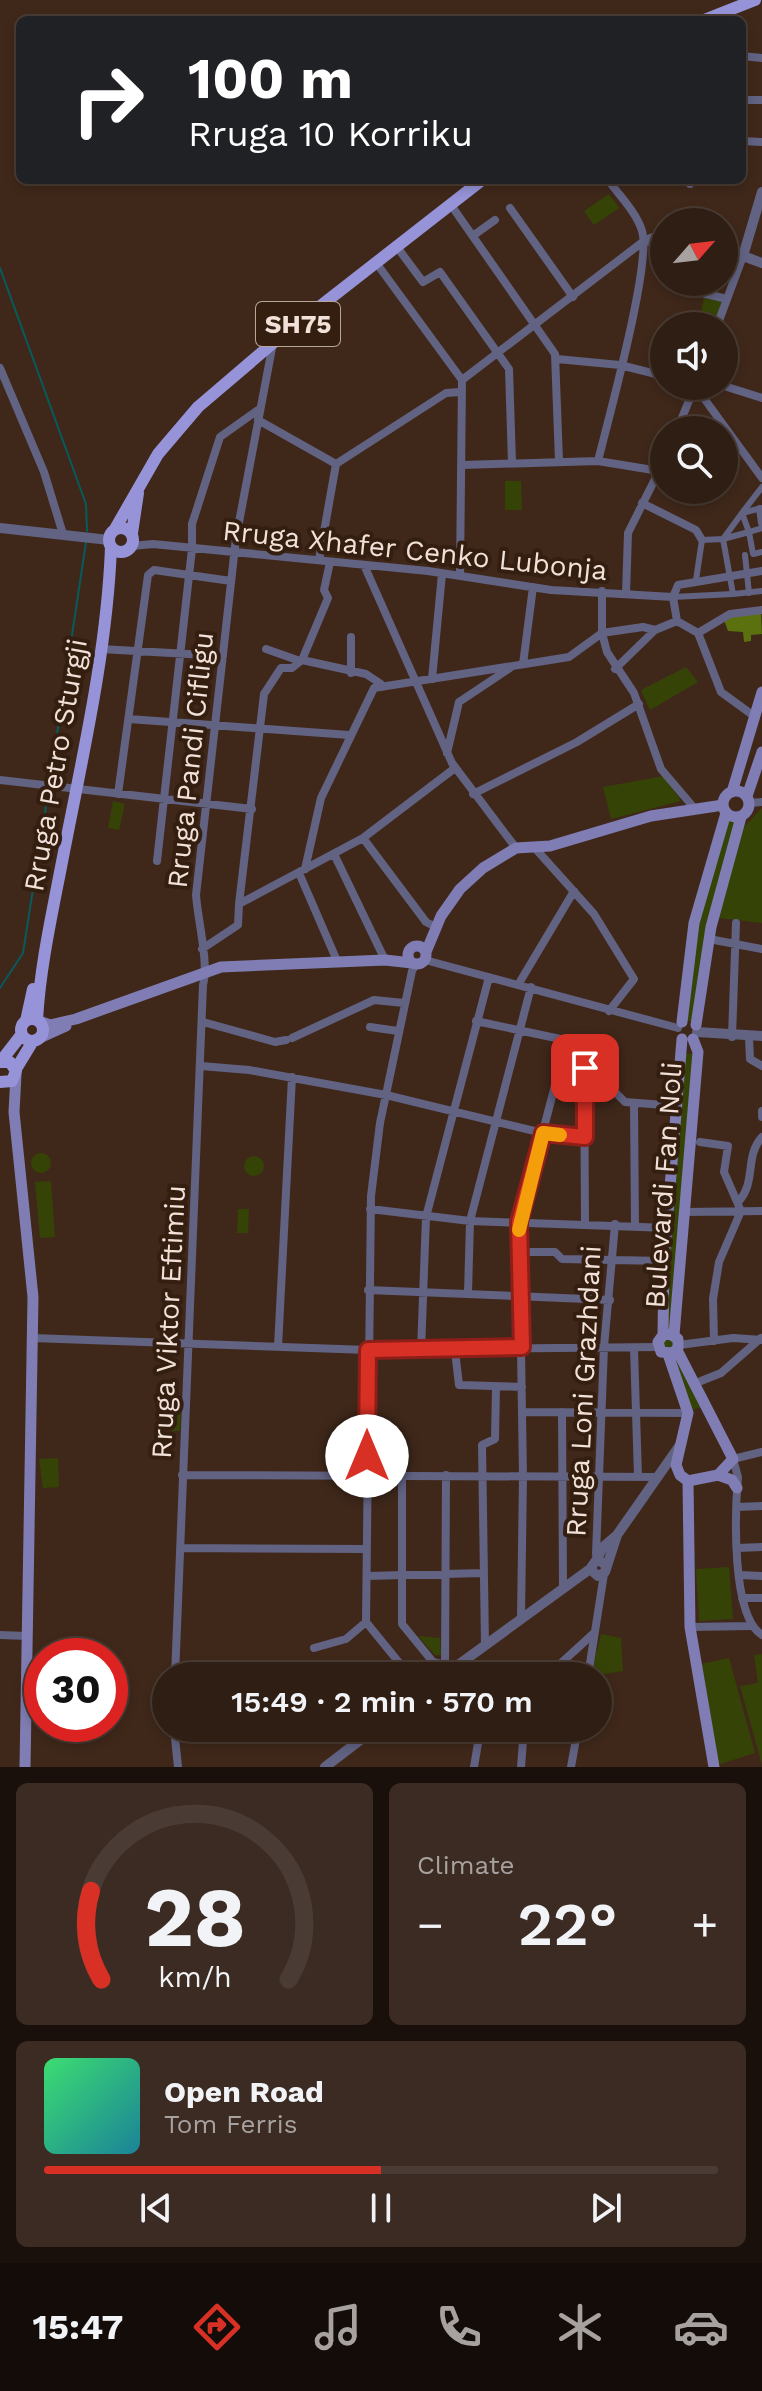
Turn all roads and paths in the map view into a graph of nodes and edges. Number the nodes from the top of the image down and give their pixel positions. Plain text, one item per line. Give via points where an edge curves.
1 (755, 0) edge
2 (714, 16) edge
3 (477, 184) edge
4 (611, 184) edge
5 (762, 192) edge
6 (451, 205) junction
7 (510, 208) dead end
8 (495, 220) dead end
9 (474, 235) junction
10 (650, 238) edge
11 (644, 241) junction
12 (650, 242) edge
13 (397, 247) junction
14 (738, 254) edge
15 (738, 256) edge
16 (743, 256) junction
17 (762, 263) edge
18 (377, 264) junction
19 (714, 296) edge
20 (573, 297) junction
21 (727, 299) junction
22 (722, 312) edge
23 (537, 324) junction
24 (273, 343) junction
25 (499, 352) junction
26 (557, 359) junction
27 (620, 365) junction
28 (0, 368) edge
29 (650, 372) edge
30 (462, 380) junction
31 (738, 390) edge
32 (461, 392) junction
33 (762, 398) edge
34 (258, 415) junction
35 (738, 450) edge
36 (559, 461) junction
37 (598, 461) junction
38 (512, 463) junction
39 (336, 464) junction
40 (462, 465) junction
41 (650, 470) edge
42 (762, 478) edge
43 (762, 487) edge
44 (650, 488) edge
45 (139, 491) junction
46 (642, 503) junction
47 (761, 508) edge
48 (742, 513) junction
49 (762, 526) edge
50 (0, 528) edge
51 (749, 532) junction
52 (63, 534) junction
53 (109, 539) junction
54 (723, 539) junction
55 (702, 540) junction
56 (130, 542) junction
57 (192, 549) junction
58 (762, 552) edge
59 (235, 554) junction
60 (749, 554) junction
61 (726, 558) junction
62 (319, 560) junction
63 (330, 562) junction
64 (364, 565) junction
65 (762, 571) edge
66 (747, 573) junction
67 (442, 574) junction
68 (189, 575) junction
69 (729, 575) junction
70 (460, 576) junction
71 (696, 580) junction
72 (231, 581) junction
73 (111, 587) junction
74 (533, 587) junction
75 (602, 591) junction
76 (762, 591) edge
77 (749, 593) junction
78 (626, 594) junction
79 (733, 594) junction
80 (673, 597) junction
81 (762, 610) edge
82 (677, 621) junction
83 (655, 630) junction
84 (602, 633) junction
85 (698, 633) junction
86 (351, 637) dead end
87 (101, 649) junction
88 (266, 649) dead end
89 (138, 650) junction
90 (178, 653) junction
91 (223, 656) junction
92 (301, 661) junction
93 (523, 664) junction
94 (511, 667) junction
95 (615, 669) junction
96 (351, 673) junction
97 (432, 679) junction
98 (416, 682) junction
99 (381, 684) junction
100 (762, 692) edge
101 (639, 704) junction
102 (754, 716) junction
103 (129, 719) junction
104 (174, 721) junction
105 (217, 725) junction
106 (258, 728) junction
107 (349, 735) junction
108 (762, 752) edge
109 (447, 754) junction
110 (455, 768) junction
111 (0, 780) edge
112 (76, 789) junction
113 (732, 792) junction
114 (118, 794) junction
115 (473, 794) junction
116 (166, 800) junction
117 (753, 800) edge
118 (207, 806) junction
119 (252, 809) junction
120 (695, 809) junction
121 (724, 809) junction
122 (741, 817) junction
123 (363, 838) junction
124 (533, 846) junction
125 (516, 848) junction
126 (334, 854) junction
127 (157, 861) dead end
128 (302, 871) junction
129 (574, 891) junction
130 (239, 904) junction
131 (736, 923) dead end
132 (436, 927) junction
133 (709, 939) junction
134 (733, 944) junction
135 (412, 948) junction
136 (202, 949) junction
137 (762, 949) edge
138 (385, 960) junction
139 (420, 960) junction
140 (338, 963) junction
141 (206, 971) junction
142 (489, 977) junction
143 (518, 985) junction
144 (531, 987) junction
145 (404, 1003) junction
146 (609, 1011) junction
147 (76, 1019) junction
148 (476, 1021) junction
149 (203, 1022) junction
150 (370, 1027) dead end
151 (32, 1029) junction
152 (398, 1031) junction
153 (520, 1031) junction
154 (688, 1031) junction
155 (762, 1036) edge
156 (732, 1037) junction
157 (749, 1038) junction
158 (567, 1040) junction
159 (0, 1062) edge
160 (201, 1066) junction
161 (762, 1066) edge
162 (585, 1068) junction
163 (16, 1072) junction
164 (292, 1077) junction
165 (1, 1082) edge
166 (386, 1095) junction
167 (634, 1104) junction
168 (677, 1106) junction
169 (453, 1111) junction
170 (762, 1111) edge
171 (14, 1112) junction
172 (762, 1117) edge
173 (496, 1123) junction
174 (543, 1133) junction
175 (585, 1137) junction
176 (762, 1137) edge
177 (700, 1142) dead end
178 (740, 1206) junction
179 (370, 1209) junction
180 (762, 1211) edge
181 (686, 1212) junction
182 (426, 1217) junction
183 (470, 1221) junction
184 (519, 1222) junction
185 (615, 1224) junction
186 (585, 1225) junction
187 (635, 1227) junction
188 (668, 1228) junction
189 (520, 1252) junction
190 (613, 1259) junction
191 (664, 1261) junction
192 (368, 1290) junction
193 (422, 1290) junction
194 (468, 1293) junction
195 (521, 1296) junction
196 (610, 1300) junction
197 (32, 1338) junction
198 (762, 1339) edge
199 (714, 1341) junction
200 (189, 1343) junction
201 (670, 1344) junction
202 (278, 1347) junction
203 (522, 1347) junction
204 (604, 1347) junction
205 (634, 1348) junction
206 (368, 1350) junction
207 (421, 1351) junction
208 (455, 1351) junction
209 (701, 1381) dead end
210 (496, 1387) junction
211 (522, 1387) junction
212 (523, 1412) junction
213 (562, 1412) junction
214 (601, 1413) junction
215 (688, 1413) junction
216 (636, 1415) junction
217 (681, 1443) junction
218 (762, 1452) edge
219 (733, 1459) junction
220 (367, 1473) junction
221 (402, 1474) junction
222 (182, 1475) junction
223 (446, 1475) junction
224 (483, 1475) junction
225 (718, 1475) junction
226 (523, 1476) junction
227 (562, 1476) junction
228 (600, 1477) junction
229 (638, 1477) junction
230 (657, 1477) junction
231 (684, 1478) junction
232 (737, 1488) junction
233 (762, 1506) edge
234 (737, 1507) junction
235 (617, 1535) junction
236 (762, 1547) edge
237 (181, 1548) junction
238 (738, 1548) junction
239 (366, 1549) junction
240 (594, 1563) junction
241 (605, 1570) junction
242 (483, 1573) junction
243 (445, 1574) junction
244 (401, 1575) junction
245 (740, 1575) junction
246 (367, 1576) junction
247 (762, 1576) edge
248 (563, 1586) junction
249 (742, 1598) junction
250 (762, 1598) edge
251 (521, 1618) junction
252 (366, 1622) junction
253 (751, 1626) junction
254 (690, 1627) junction
255 (594, 1633) junction
256 (0, 1635) edge
257 (762, 1635) edge
258 (27, 1636) junction
259 (485, 1645) junction
260 (314, 1648) dead end
261 (177, 1662) edge
262 (399, 1662) edge
263 (433, 1662) edge
264 (445, 1662) edge
265 (459, 1662) edge
266 (562, 1662) edge
267 (590, 1662) edge
268 (175, 1742) edge
269 (358, 1742) edge
270 (478, 1742) edge
271 (523, 1742) edge
272 (575, 1742) edge
273 (25, 1767) edge
274 (178, 1767) edge
275 (325, 1767) edge
276 (474, 1767) edge
277 (521, 1767) edge
278 (571, 1767) edge
279 (714, 1767) edge

1 - 2 main road
3 - 6 main road, SH75
4 - 11 street via 638,221
5 - 16 street
6 - 9 street
6 - 13 main road, SH75
7 - 20 street
8 - 9 street
9 - 23 street
10 - 11 street
11 - 12 street
11 - 20 street
11 - 27 street
13 - 18 main road, SH75
13 - 25 street via 423,282 440,272
14 - 16 street
15 - 16 street
16 - 17 street
16 - 21 street
18 - 24 main road, SH75
18 - 30 street
19 - 21 street
20 - 23 street
21 - 22 street
23 - 25 street
23 - 26 street
24 - 34 street, Rruga Pandi Cifligu
24 - 45 main road, SH75 via 189,416 158,454
25 - 30 street
25 - 38 street via 511,373
26 - 27 street
26 - 36 street
27 - 29 street
27 - 37 street
28 - 52 street via 44,472
30 - 32 street
31 - 33 street
32 - 39 street via 446,393
32 - 40 street
34 - 39 street
34 - 57 street via 220,437 192,524
34 - 59 street, Rruga Pandi Cifligu
35 - 42 street
36 - 37 street
36 - 38 street
37 - 41 street
38 - 40 street
39 - 62 street
40 - 70 street
43 - 48 street
44 - 46 street
45 - 53 main road
45 - 56 main road, Rruga Petro Sturgji
46 - 55 street via 696,530
46 - 78 street via 628,533
47 - 48 street
47 - 49 street
48 - 51 street
48 - 54 street
49 - 51 street
50 - 52 street
51 - 54 street
51 - 60 street
52 - 53 street
53 - 56 main road
53 - 56 main road via 124,528
53 - 73 main road, Rruga Petro Sturgji
54 - 55 street
54 - 61 street
55 - 71 street
56 - 57 street, Rruga Xhafer Cenko Lubonja
56 - 73 main road, Rruga Petro Sturgji
57 - 59 street, Rruga Xhafer Cenko Lubonja
57 - 68 street
58 - 60 street
59 - 62 street, Rruga Xhafer Cenko Lubonja
59 - 72 street, Rruga Pandi Cifligu
60 - 61 street
60 - 66 street
61 - 69 street
62 - 63 street, Rruga Xhafer Cenko Lubonja
63 - 64 street, Rruga Xhafer Cenko Lubonja
63 - 92 street via 324,590 328,598
64 - 67 street, Rruga Xhafer Cenko Lubonja
64 - 98 street
65 - 66 street
66 - 69 street
66 - 77 street
67 - 70 street, Rruga Xhafer Cenko Lubonja
67 - 97 street
68 - 72 street
68 - 89 street via 150,571
68 - 90 street
69 - 71 street
69 - 79 street
70 - 74 street, Rruga Xhafer Cenko Lubonja
71 - 80 street via 678,585
72 - 91 street, Rruga Pandi Cifligu
73 - 87 main road, Rruga Petro Sturgji
74 - 75 street, Rruga Xhafer Cenko Lubonja
74 - 93 street
75 - 78 street, Rruga Xhafer Cenko Lubonja
75 - 84 street
76 - 77 street
77 - 79 street
78 - 80 street, Rruga Xhafer Cenko Lubonja
79 - 80 street
80 - 82 street
81 - 85 street via 730,614
82 - 83 street
82 - 85 street
83 - 84 street
83 - 95 street
84 - 93 street via 569,657
84 - 95 street
85 - 102 street via 721,692
86 - 96 street
87 - 89 street
87 - 112 main road, Rruga Petro Sturgji
88 - 92 street
89 - 90 street
89 - 103 street
90 - 91 street
90 - 104 street
91 - 105 street, Rruga Pandi Cifligu
92 - 96 street
92 - 106 street via 281,668 264,694
93 - 94 street
94 - 97 street
94 - 109 street via 459,702
95 - 101 street
96 - 99 street via 366,674
97 - 98 street
98 - 99 street
98 - 109 street
99 - 107 street via 371,692
100 - 102 main road
101 - 115 street
101 - 120 street via 661,769
102 - 113 main road
103 - 104 street
103 - 114 street
104 - 105 street
104 - 116 street
105 - 106 street
105 - 118 street, Rruga Pandi Cifligu
106 - 107 street
106 - 119 street
107 - 128 street via 321,798
108 - 117 main road
109 - 110 street
110 - 115 street
110 - 123 street
111 - 112 street
112 - 114 street
112 - 151 main road, Rruga Petro Sturgji
113 - 117 main road
113 - 121 main road, Bulevardi Fan Noli
114 - 116 street
115 - 125 street
116 - 118 street
116 - 127 street
117 - 122 main road, Bulevardi Fan Noli
118 - 119 street
118 - 136 street, Rruga Pandi Cifligu via 196,895
119 - 130 street
120 - 121 main road
120 - 124 main road
121 - 122 main road
121 - 154 main road, Bulevardi Fan Noli via 694,923
122 - 133 main road, Bulevardi Fan Noli
123 - 126 street
123 - 132 street via 426,922
124 - 125 main road
124 - 129 street
125 - 132 main road via 471,878
126 - 128 street
126 - 138 street
128 - 130 street
128 - 140 street
129 - 143 street
129 - 146 street via 634,979
130 - 136 street via 238,925
131 - 134 street
132 - 135 main road
132 - 139 main road
133 - 134 street
133 - 154 main road, Bulevardi Fan Noli
134 - 137 street
134 - 156 street
135 - 138 main road
135 - 139 main road
135 - 139 main road via 408,960
136 - 141 street, Rruga Pandi Cifligu
138 - 139 main road
138 - 140 main road
139 - 142 street
139 - 145 street
140 - 141 main road
141 - 147 main road
141 - 149 street, Rruga Viktor Eftimiu
142 - 143 street
142 - 148 street
143 - 144 street
144 - 146 street
144 - 153 street
145 - 149 street via 374,1000 275,1042
145 - 152 street
146 - 154 street
147 - 151 main road
147 - 151 main road
148 - 153 street
148 - 169 street
149 - 160 street, Rruga Viktor Eftimiu
150 - 152 street
151 - 159 main road
151 - 163 main road
152 - 166 street
153 - 158 street
153 - 173 street
154 - 156 street
154 - 168 main road, Bulevardi Fan Noli
154 - 181 main road, Bulevardi Fan Noli via 698,1052
155 - 157 street
156 - 157 street
157 - 161 street via 750,1059
158 - 162 street via 584,1044
158 - 174 street
159 - 163 main road via 10,1062
160 - 164 street
160 - 200 street, Rruga Viktor Eftimiu
162 - 167 street via 622,1101
162 - 175 street
163 - 165 main road via 10,1082
163 - 171 main road
164 - 166 street
164 - 202 street
165 - 171 main road
166 - 169 street
166 - 179 street
167 - 168 street
167 - 187 street
168 - 188 main road, Bulevardi Fan Noli
169 - 173 street
169 - 182 street
170 - 172 street
171 - 197 main road via 31,1250
173 - 174 street
173 - 183 street
174 - 175 street
174 - 184 street
175 - 186 street
176 - 178 street via 752,1148 749,1185
177 - 178 street via 728,1146 724,1172
178 - 180 street
178 - 181 street
178 - 199 street via 719,1262
179 - 182 street
179 - 192 street
181 - 201 main road, Bulevardi Fan Noli
182 - 183 street
182 - 193 street
183 - 184 street
183 - 194 street
184 - 186 street
184 - 189 street
185 - 186 street
185 - 187 street
185 - 190 street, Rruga Loni Grazhdani
187 - 188 street
188 - 191 main road, Bulevardi Fan Noli
189 - 190 street
189 - 195 street
190 - 191 street
190 - 196 street, Rruga Loni Grazhdani
191 - 201 main road, Bulevardi Fan Noli
192 - 193 street
192 - 206 street
193 - 194 street
193 - 207 street
194 - 195 street
195 - 196 street
195 - 203 street
196 - 204 street, Rruga Loni Grazhdani
197 - 200 street
197 - 258 main road
198 - 199 street
198 - 209 street via 721,1373
199 - 201 street
200 - 202 street
200 - 222 street, Rruga Viktor Eftimiu
201 - 205 street
201 - 215 main road, Bulevardi Fan Noli
201 - 219 main road
202 - 206 street
203 - 204 street
203 - 208 street
203 - 211 street
204 - 205 street
204 - 214 street, Rruga Loni Grazhdani
205 - 216 street
206 - 207 street
206 - 220 street
207 - 208 street
208 - 210 street via 459,1385
210 - 211 street
210 - 224 street via 495,1439 483,1443
211 - 212 street
212 - 213 street
212 - 226 street
213 - 214 street
213 - 227 street
214 - 216 street
214 - 228 street, Rruga Loni Grazhdani
215 - 216 street
215 - 217 main road
216 - 229 street
217 - 230 street
217 - 231 main road via 676,1465
218 - 219 street
219 - 225 main road
219 - 232 street
220 - 221 street
220 - 222 street
220 - 239 street
221 - 223 street
221 - 244 street
222 - 237 street, Rruga Viktor Eftimiu
223 - 224 street
223 - 243 street
224 - 226 street
224 - 242 street
225 - 231 main road
225 - 232 main road
226 - 227 street
226 - 251 street
227 - 228 street
227 - 248 street
228 - 229 street
228 - 240 street, Rruga Loni Grazhdani
229 - 230 street
230 - 231 street
230 - 235 street
231 - 254 main road
232 - 234 street
233 - 234 street
234 - 238 street
235 - 240 street
235 - 241 street
236 - 238 street
237 - 239 street
237 - 261 street, Rruga Viktor Eftimiu
238 - 245 street
239 - 246 street
240 - 241 street via 596,1575
240 - 248 street
241 - 255 street
242 - 243 street
242 - 259 street
243 - 244 street
243 - 264 street
244 - 246 street
244 - 263 street via 404,1630
245 - 247 street
245 - 249 street
246 - 252 street
248 - 251 street
249 - 250 street
249 - 253 street
251 - 259 street
252 - 260 street via 346,1639
252 - 262 street
253 - 254 street
253 - 257 street
254 - 279 main road
255 - 266 street
255 - 267 street
256 - 258 street
258 - 273 main road
259 - 265 street
268 - 274 street
269 - 275 street
270 - 276 street
271 - 277 street
272 - 278 street

